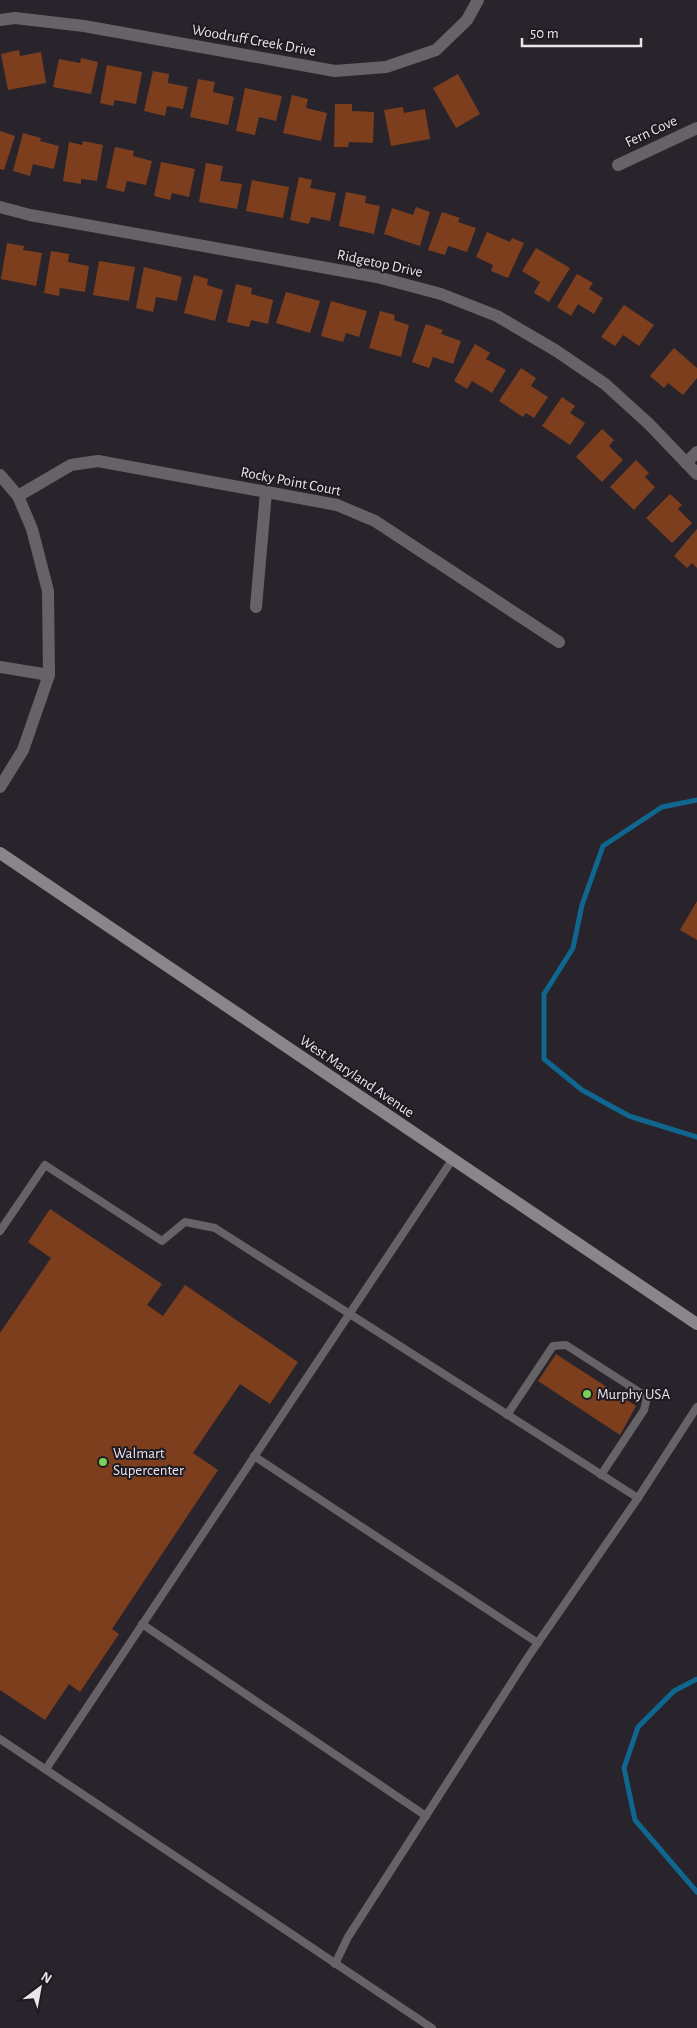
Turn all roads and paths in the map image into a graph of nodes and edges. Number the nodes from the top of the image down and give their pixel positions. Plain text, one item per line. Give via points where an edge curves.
1 (478, 0) edge
2 (0, 20) edge
3 (697, 128) edge
4 (618, 165) dead end
5 (0, 207) edge
6 (697, 452) edge
7 (686, 462) junction
8 (697, 474) edge
9 (0, 475) edge
10 (266, 492) junction
11 (18, 496) junction
12 (256, 607) dead end
13 (559, 642) dead end
14 (0, 667) edge
15 (49, 675) junction
16 (0, 787) edge
17 (0, 853) edge
18 (452, 1160) junction
19 (0, 1231) edge
20 (349, 1314) junction
21 (697, 1324) edge
22 (697, 1407) edge
23 (507, 1415) junction
24 (254, 1456) junction
25 (601, 1475) junction
26 (638, 1498) junction
27 (142, 1624) junction
28 (538, 1643) junction
29 (0, 1739) edge
30 (46, 1769) junction
31 (426, 1816) junction
32 (334, 1964) junction
33 (432, 2028) edge

1 - 2 street, Woodruff Creek Drive via 467,20 436,50 386,68 335,71 84,26 15,18
3 - 4 street, Fern Cove
5 - 7 street, Ridgetop Drive via 377,277 441,294 497,316 605,384
6 - 7 street
7 - 8 street, Ridgetop Drive
9 - 11 street
10 - 11 street, Rocky Point Court via 98,461 71,465
10 - 12 street
10 - 13 street, Rocky Point Court via 337,505 375,521
11 - 15 street via 32,529 48,591
14 - 15 street
15 - 16 street via 23,750
17 - 18 street, West Maryland Avenue
18 - 20 lane
18 - 21 street, West Maryland Avenue
19 - 20 lane via 45,1165 162,1242 185,1222 215,1228
20 - 23 lane
20 - 24 lane
22 - 26 lane
23 - 25 lane
23 - 25 lane via 553,1346 566,1345 647,1397 644,1410
24 - 27 lane
24 - 28 lane
25 - 26 lane
26 - 28 lane
27 - 30 lane
27 - 31 lane
28 - 31 lane
29 - 30 lane
30 - 32 lane
31 - 32 lane
32 - 33 lane

